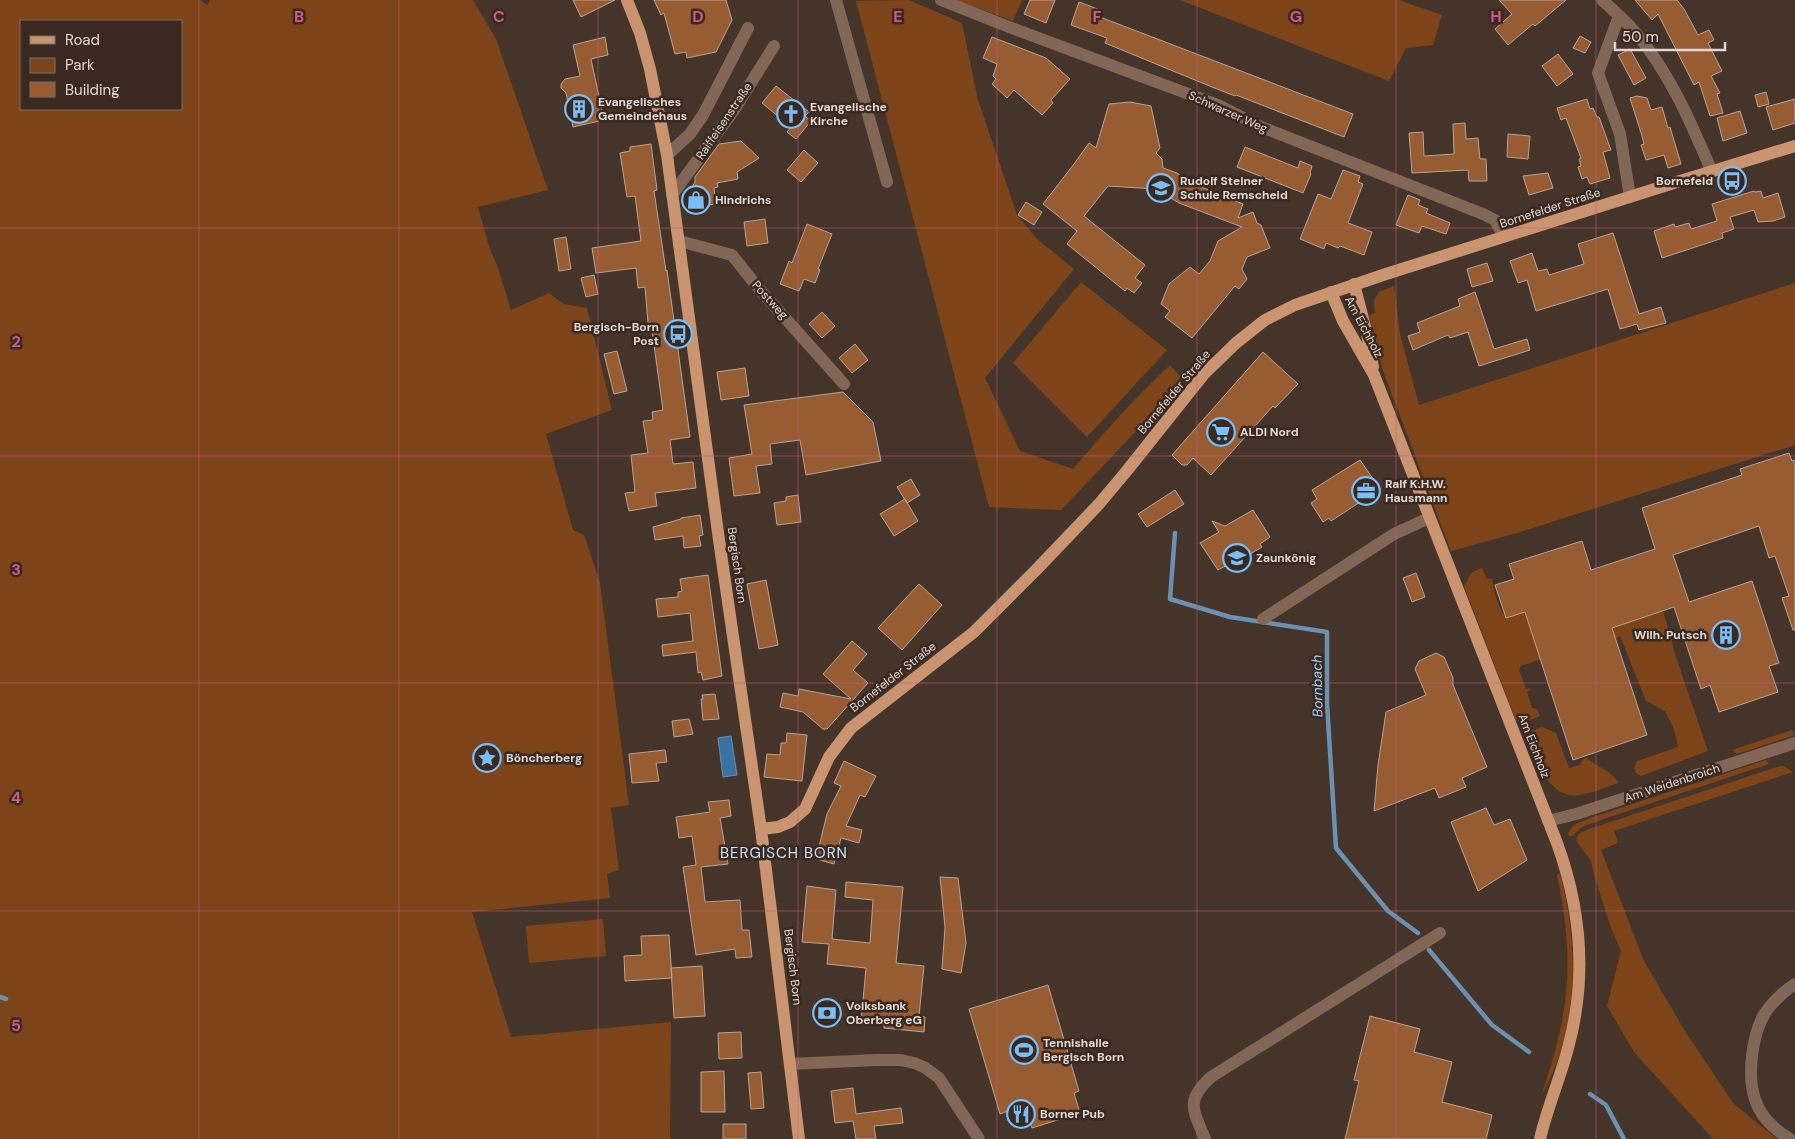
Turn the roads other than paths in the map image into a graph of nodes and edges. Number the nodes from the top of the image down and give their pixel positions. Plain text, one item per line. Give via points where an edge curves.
1 (627, 0) edge
2 (836, 0) edge
3 (941, 0) edge
4 (1602, 0) edge
5 (1619, 16) junction
6 (748, 28) dead end
7 (774, 46) dead end
8 (1795, 146) edge
9 (667, 155) junction
10 (1712, 172) junction
11 (887, 182) dead end
12 (672, 195) junction
13 (1630, 198) junction
14 (1504, 237) junction
15 (679, 241) junction
16 (1354, 284) junction
17 (1331, 292) junction
18 (1374, 375) junction
19 (844, 384) dead end
20 (1429, 518) junction
21 (1263, 619) dead end
22 (1795, 743) edge
23 (1548, 821) junction
24 (761, 829) junction
25 (1440, 933) dead end
26 (1795, 984) edge
27 (790, 1064) junction
28 (799, 1139) edge
29 (979, 1139) edge
30 (1205, 1139) edge
31 (1540, 1139) edge
32 (1790, 1139) edge

1 - 9 main road, Bergisch Born via 648,62
2 - 11 street
3 - 14 street, Schwarzer Weg via 1218,105 1259,126 1484,214 1495,220
4 - 5 street
5 - 10 street via 1645,44 1668,79 1689,116
5 - 13 street via 1598,73 1620,134
6 - 9 street, Raiffeisenstraße via 703,115 690,134
7 - 12 street, Raiffeisenstraße via 734,110
8 - 10 main road, Bornefelder Straße
9 - 12 main road, Bergisch Born
10 - 13 main road, Bornefelder Straße
12 - 15 main road, Bergisch Born
13 - 14 main road, Bornefelder Straße
14 - 16 main road, Bornefelder Straße
15 - 19 street, Postweg via 732,255
15 - 24 main road, Bergisch Born
16 - 17 main road, Bornefelder Straße
16 - 18 main road, Am Eichholz
17 - 18 main road, Am Eichholz via 1342,321
17 - 24 main road, Bornefelder Straße via 1265,320 1219,359 1125,473 1036,570 974,632 851,728 829,757 805,809 790,822
18 - 20 main road, Am Eichholz
20 - 21 street via 1394,534
20 - 23 main road, Am Eichholz
22 - 23 street, Am Weidenbroich
23 - 31 main road, Am Eichholz via 1572,890 1578,928 1579,978 1569,1045
24 - 27 main road, Bergisch Born
25 - 30 street via 1211,1077 1199,1088 1194,1099 1194,1109
26 - 32 street via 1779,996 1764,1014 1755,1038 1751,1064 1755,1100 1764,1117
27 - 28 main road, Bergisch Born
27 - 29 street via 876,1060 914,1062 939,1078

